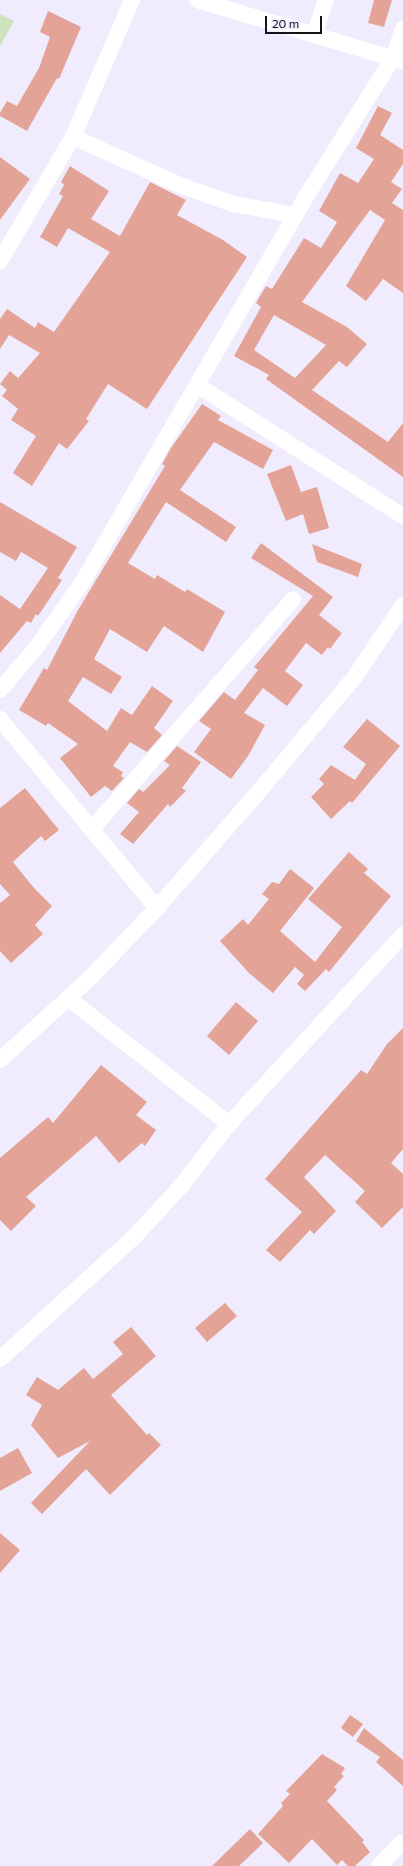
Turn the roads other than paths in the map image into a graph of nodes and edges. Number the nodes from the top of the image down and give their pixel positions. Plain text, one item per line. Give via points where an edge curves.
1 (132, 0) edge
2 (197, 0) edge
3 (326, 0) edge
4 (403, 29) edge
5 (315, 33) junction
6 (398, 60) edge
7 (73, 137) junction
8 (295, 215) junction
9 (0, 261) edge
10 (197, 385) junction
11 (403, 516) edge
12 (293, 599) dead end
13 (403, 605) edge
14 (0, 690) edge
15 (0, 718) edge
16 (92, 829) junction
17 (157, 908) junction
18 (403, 935) edge
19 (68, 998) junction
20 (0, 1060) edge
21 (229, 1124) junction
22 (0, 1359) edge
23 (401, 1843) dead end
24 (379, 1866) edge

1 - 7 street
2 - 5 street
3 - 5 street
4 - 6 street
5 - 6 street
6 - 8 street
7 - 8 street via 180,185 220,199
7 - 9 street
8 - 10 street
10 - 11 street
10 - 14 street via 82,583 36,648
12 - 16 street
13 - 17 street via 354,678
15 - 16 street
16 - 17 street
17 - 19 street
18 - 21 street
19 - 20 street
19 - 21 street
21 - 22 street via 182,1185 135,1236
23 - 24 street

